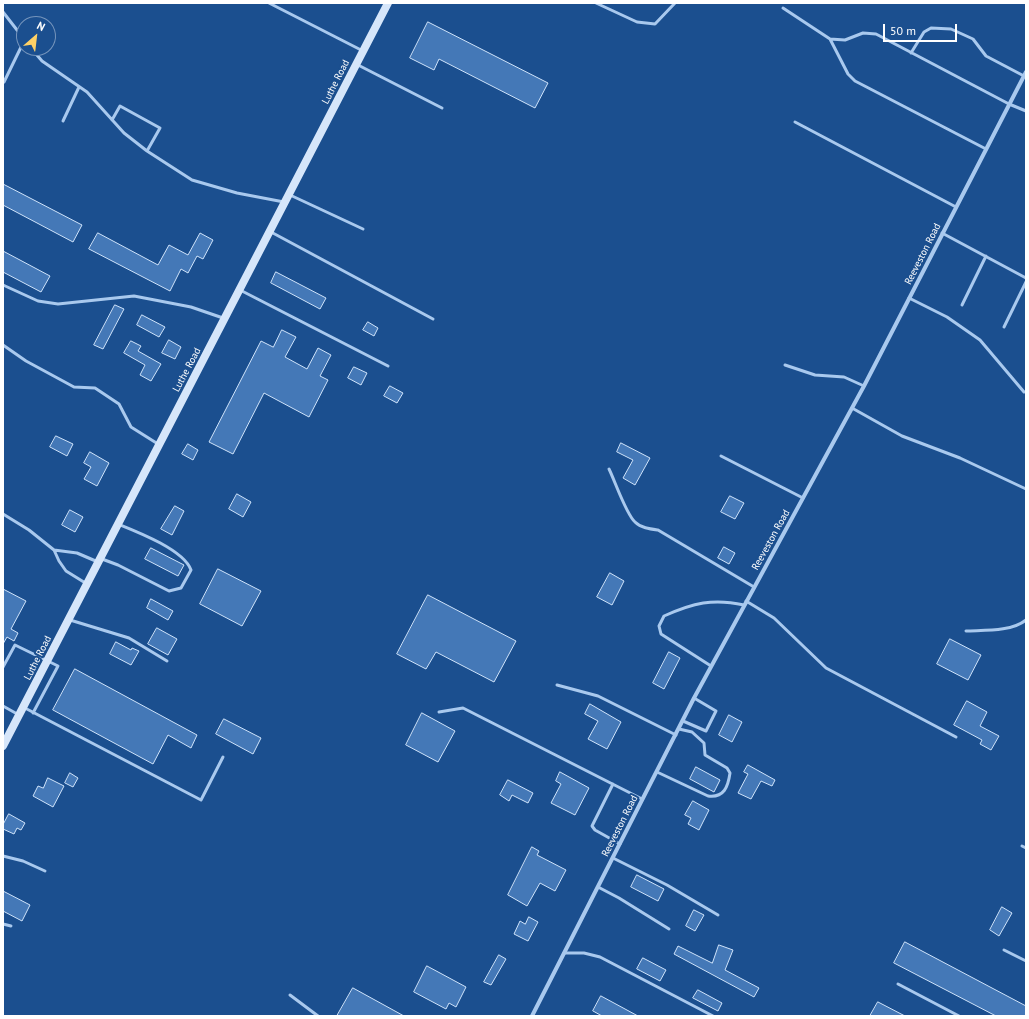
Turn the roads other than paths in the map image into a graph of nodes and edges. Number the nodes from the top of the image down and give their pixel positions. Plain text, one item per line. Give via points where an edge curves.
1 (269, 3) edge
2 (388, 3) edge
3 (596, 3) edge
4 (675, 3) edge
5 (783, 8) dead end
6 (3, 12) edge
7 (16, 29) edge
8 (830, 39) junction
9 (363, 51) junction
10 (912, 53) junction
11 (16, 56) edge
12 (38, 56) edge
13 (356, 64) junction
14 (1025, 74) edge
15 (4, 82) dead end
16 (79, 87) junction
17 (1009, 104) junction
18 (442, 108) dead end
19 (1026, 111) edge
20 (112, 120) junction
21 (63, 121) dead end
22 (795, 122) dead end
23 (986, 149) junction
24 (147, 151) junction
25 (288, 199) junction
26 (956, 207) junction
27 (363, 229) dead end
28 (271, 232) junction
29 (942, 233) junction
30 (986, 256) junction
31 (1026, 278) edge
32 (1026, 282) edge
33 (3, 284) edge
34 (240, 290) junction
35 (909, 298) junction
36 (962, 305) dead end
37 (225, 319) junction
38 (433, 319) dead end
39 (1004, 327) dead end
40 (3, 345) edge
41 (785, 364) dead end
42 (388, 366) dead end
43 (864, 386) junction
44 (1024, 392) dead end
45 (852, 408) junction
46 (159, 444) junction
47 (721, 456) dead end
48 (609, 469) dead end
49 (1026, 489) edge
50 (803, 498) junction
51 (3, 514) edge
52 (118, 524) junction
53 (54, 550) junction
54 (99, 560) junction
55 (87, 584) junction
56 (754, 587) junction
57 (745, 603) junction
58 (68, 620) junction
59 (1026, 620) edge
60 (966, 631) dead end
61 (47, 661) junction
62 (167, 661) dead end
63 (711, 666) junction
64 (3, 667) edge
65 (557, 685) dead end
66 (694, 698) junction
67 (3, 706) edge
68 (23, 707) junction
69 (439, 712) dead end
70 (34, 713) junction
71 (19, 716) junction
72 (683, 721) junction
73 (679, 729) junction
74 (676, 735) junction
75 (956, 737) dead end
76 (3, 746) edge
77 (223, 757) dead end
78 (656, 772) junction
79 (613, 784) junction
80 (642, 799) junction
81 (620, 844) junction
82 (1022, 846) dead end
83 (1026, 848) edge
84 (3, 856) edge
85 (613, 858) junction
86 (45, 871) dead end
87 (598, 887) junction
88 (718, 915) dead end
89 (3, 924) edge
90 (11, 926) dead end
91 (669, 929) dead end
92 (1004, 950) dead end
93 (564, 953) junction
94 (1026, 961) edge
95 (898, 984) dead end
96 (290, 995) dead end
97 (318, 1016) edge
98 (532, 1016) edge
99 (713, 1016) edge
100 (959, 1016) edge

1 - 9 lane
2 - 9 street, Luthe Road
3 - 4 lane via 637,22 655,24
5 - 8 lane
6 - 7 lane
8 - 10 lane via 844,40 864,33 876,34
8 - 23 lane via 848,74 855,81
9 - 13 street, Luthe Road
10 - 14 lane via 924,32 931,28 951,29 973,40 986,56
10 - 17 lane
11 - 15 lane
12 - 16 lane
13 - 18 lane
13 - 25 street, Luthe Road
14 - 17 street, Reeveston Road
16 - 20 lane via 87,92
16 - 21 lane
17 - 19 lane
17 - 23 street, Reeveston Road
20 - 24 lane
20 - 24 lane via 120,106 160,128
22 - 26 lane
23 - 26 street, Reeveston Road
24 - 25 lane via 192,180 237,193
25 - 27 lane
25 - 28 street, Luthe Road
26 - 29 street, Reeveston Road
28 - 34 street, Luthe Road
28 - 38 lane
29 - 30 lane
29 - 35 street, Reeveston Road
30 - 31 lane
30 - 36 lane
32 - 39 lane
33 - 37 lane via 38,301 58,304 134,296 191,307
34 - 37 street, Luthe Road
34 - 42 lane
35 - 43 street, Reeveston Road
35 - 44 lane via 947,317 980,340
37 - 46 street, Luthe Road
40 - 46 lane via 26,361 74,387 95,388 119,404 131,427
41 - 43 lane via 815,375 844,377
43 - 45 street, Reeveston Road
45 - 49 lane via 902,436 960,458
45 - 50 street, Reeveston Road
46 - 52 street, Luthe Road
47 - 50 lane
48 - 56 lane via 628,514 635,522 646,528 658,530
50 - 56 street, Reeveston Road
51 - 53 lane
52 - 54 street, Luthe Road
52 - 54 lane via 177,553 188,563 191,570 181,588 169,591 118,565
53 - 54 lane via 77,553
53 - 55 lane via 66,571
54 - 55 street, Luthe Road
55 - 58 street, Luthe Road
56 - 57 street, Reeveston Road
57 - 63 street, Reeveston Road
57 - 63 lane via 718,600 682,608 664,616 659,626 661,634
57 - 75 lane via 774,618 826,668
58 - 61 street, Luthe Road
58 - 62 lane via 129,638
59 - 60 lane via 1002,629
61 - 64 lane via 14,645
61 - 68 street, Luthe Road
61 - 70 lane via 58,666
63 - 66 street, Reeveston Road
65 - 74 lane via 598,696
66 - 72 street, Reeveston Road
66 - 72 lane via 716,711 706,731
67 - 71 lane
68 - 70 lane
68 - 71 street, Luthe Road
69 - 79 lane via 463,708
70 - 77 lane via 200,800
71 - 76 street, Luthe Road
72 - 73 street, Reeveston Road
73 - 74 street, Reeveston Road
73 - 78 lane via 692,732 704,744 705,755 727,768 730,773 728,785 723,794 717,797 708,796
74 - 78 street, Reeveston Road
78 - 80 street, Reeveston Road
79 - 80 lane
79 - 81 lane via 592,826
80 - 81 street, Reeveston Road
81 - 85 street, Reeveston Road
82 - 83 lane
84 - 86 lane via 23,861
85 - 87 street, Reeveston Road
85 - 88 lane
87 - 91 lane
87 - 93 street, Reeveston Road
89 - 90 lane
92 - 94 lane
93 - 98 street, Reeveston Road
93 - 99 lane via 600,957
95 - 100 lane
96 - 97 lane

